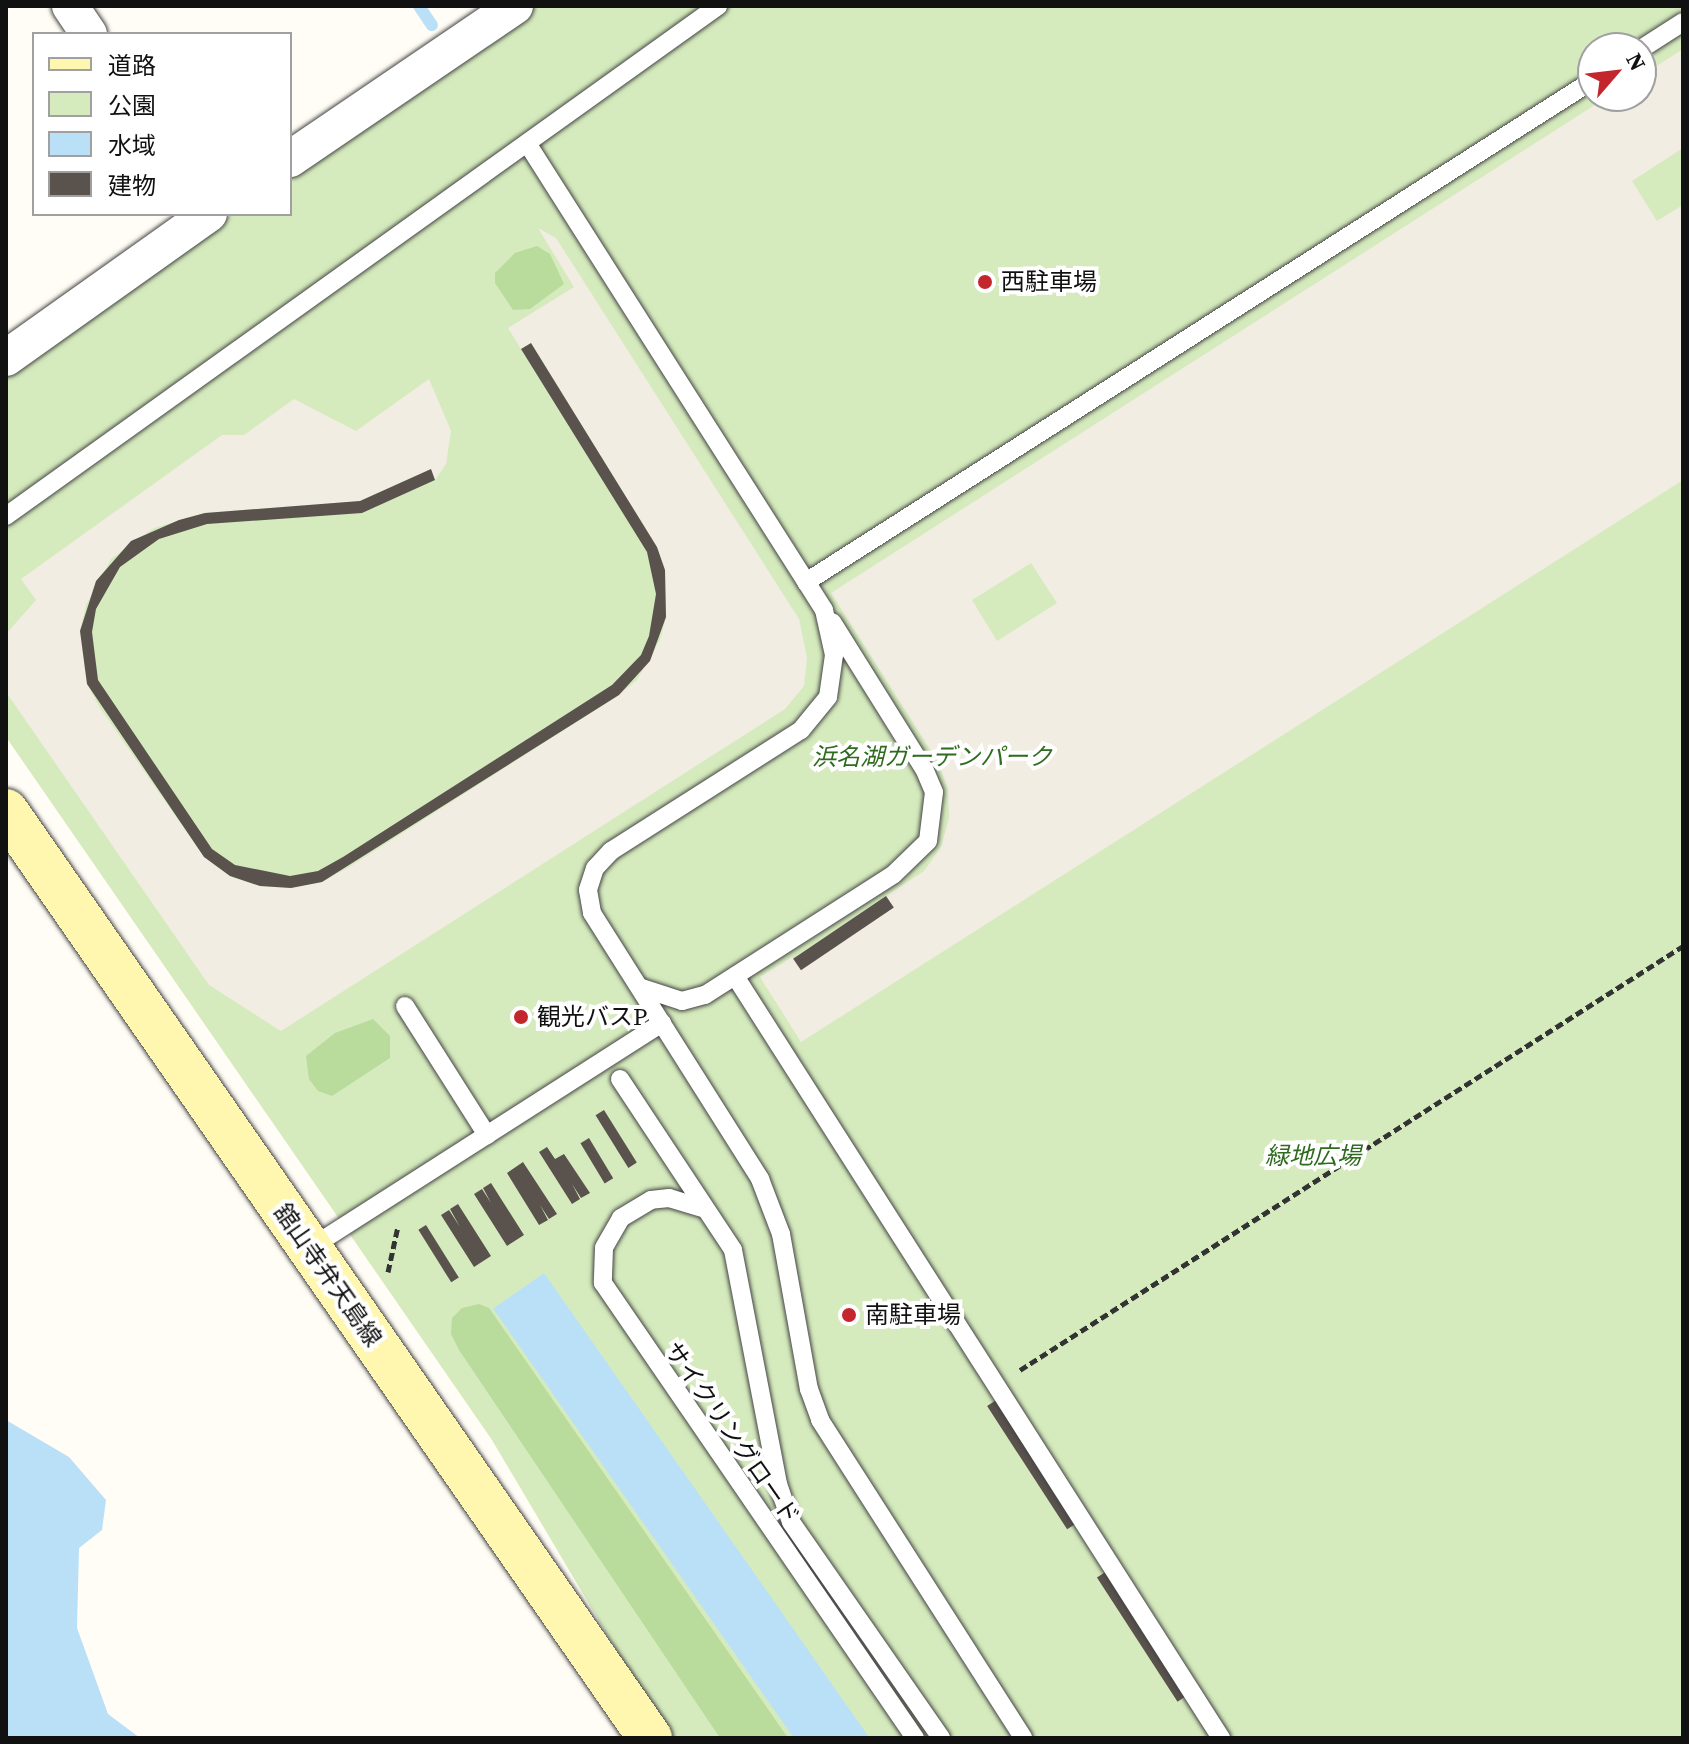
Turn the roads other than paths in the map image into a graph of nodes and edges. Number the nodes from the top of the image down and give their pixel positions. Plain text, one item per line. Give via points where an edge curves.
1 (70, 6) edge
2 (515, 6) edge
3 (718, 6) edge
4 (1683, 22) edge
5 (88, 32) edge
6 (1657, 39) edge
7 (1577, 90) edge
8 (527, 143) junction
9 (292, 158) edge
10 (206, 216) edge
11 (6, 358) edge
12 (6, 516) edge
13 (806, 582) junction
14 (824, 610) junction
15 (6, 811) edge
16 (735, 976) junction
17 (639, 986) junction
18 (405, 1006) dead end
19 (662, 1023) junction
20 (620, 1079) dead end
21 (487, 1135) junction
22 (702, 1208) junction
23 (310, 1248) junction
24 (650, 1738) edge
25 (915, 1738) edge
26 (941, 1738) edge
27 (1023, 1738) edge
28 (1221, 1738) edge

1 - 5 street
2 - 9 street
3 - 8 lane
4 - 6 lane
7 - 13 lane
8 - 12 lane
8 - 13 lane
10 - 11 street
13 - 14 lane
14 - 16 lane via 924,769 934,792 935,817 928,841 914,860
14 - 17 lane via 833,676 816,715 611,851 595,868 588,890 592,913
15 - 23 main road, 舘山寺弁天島線
16 - 17 lane via 705,995 682,1001 659,998
16 - 28 lane
17 - 19 lane
18 - 21 lane
19 - 21 lane
19 - 27 lane via 741,1145 772,1205 820,1420
20 - 22 lane, サイクリングロード
21 - 23 lane
22 - 25 lane, サイクリングロード via 669,1198 651,1200 621,1218 604,1248 603,1283
22 - 26 lane, サイクリングロード via 727,1233 733,1250 778,1484 791,1522
23 - 24 main road, 舘山寺弁天島線

